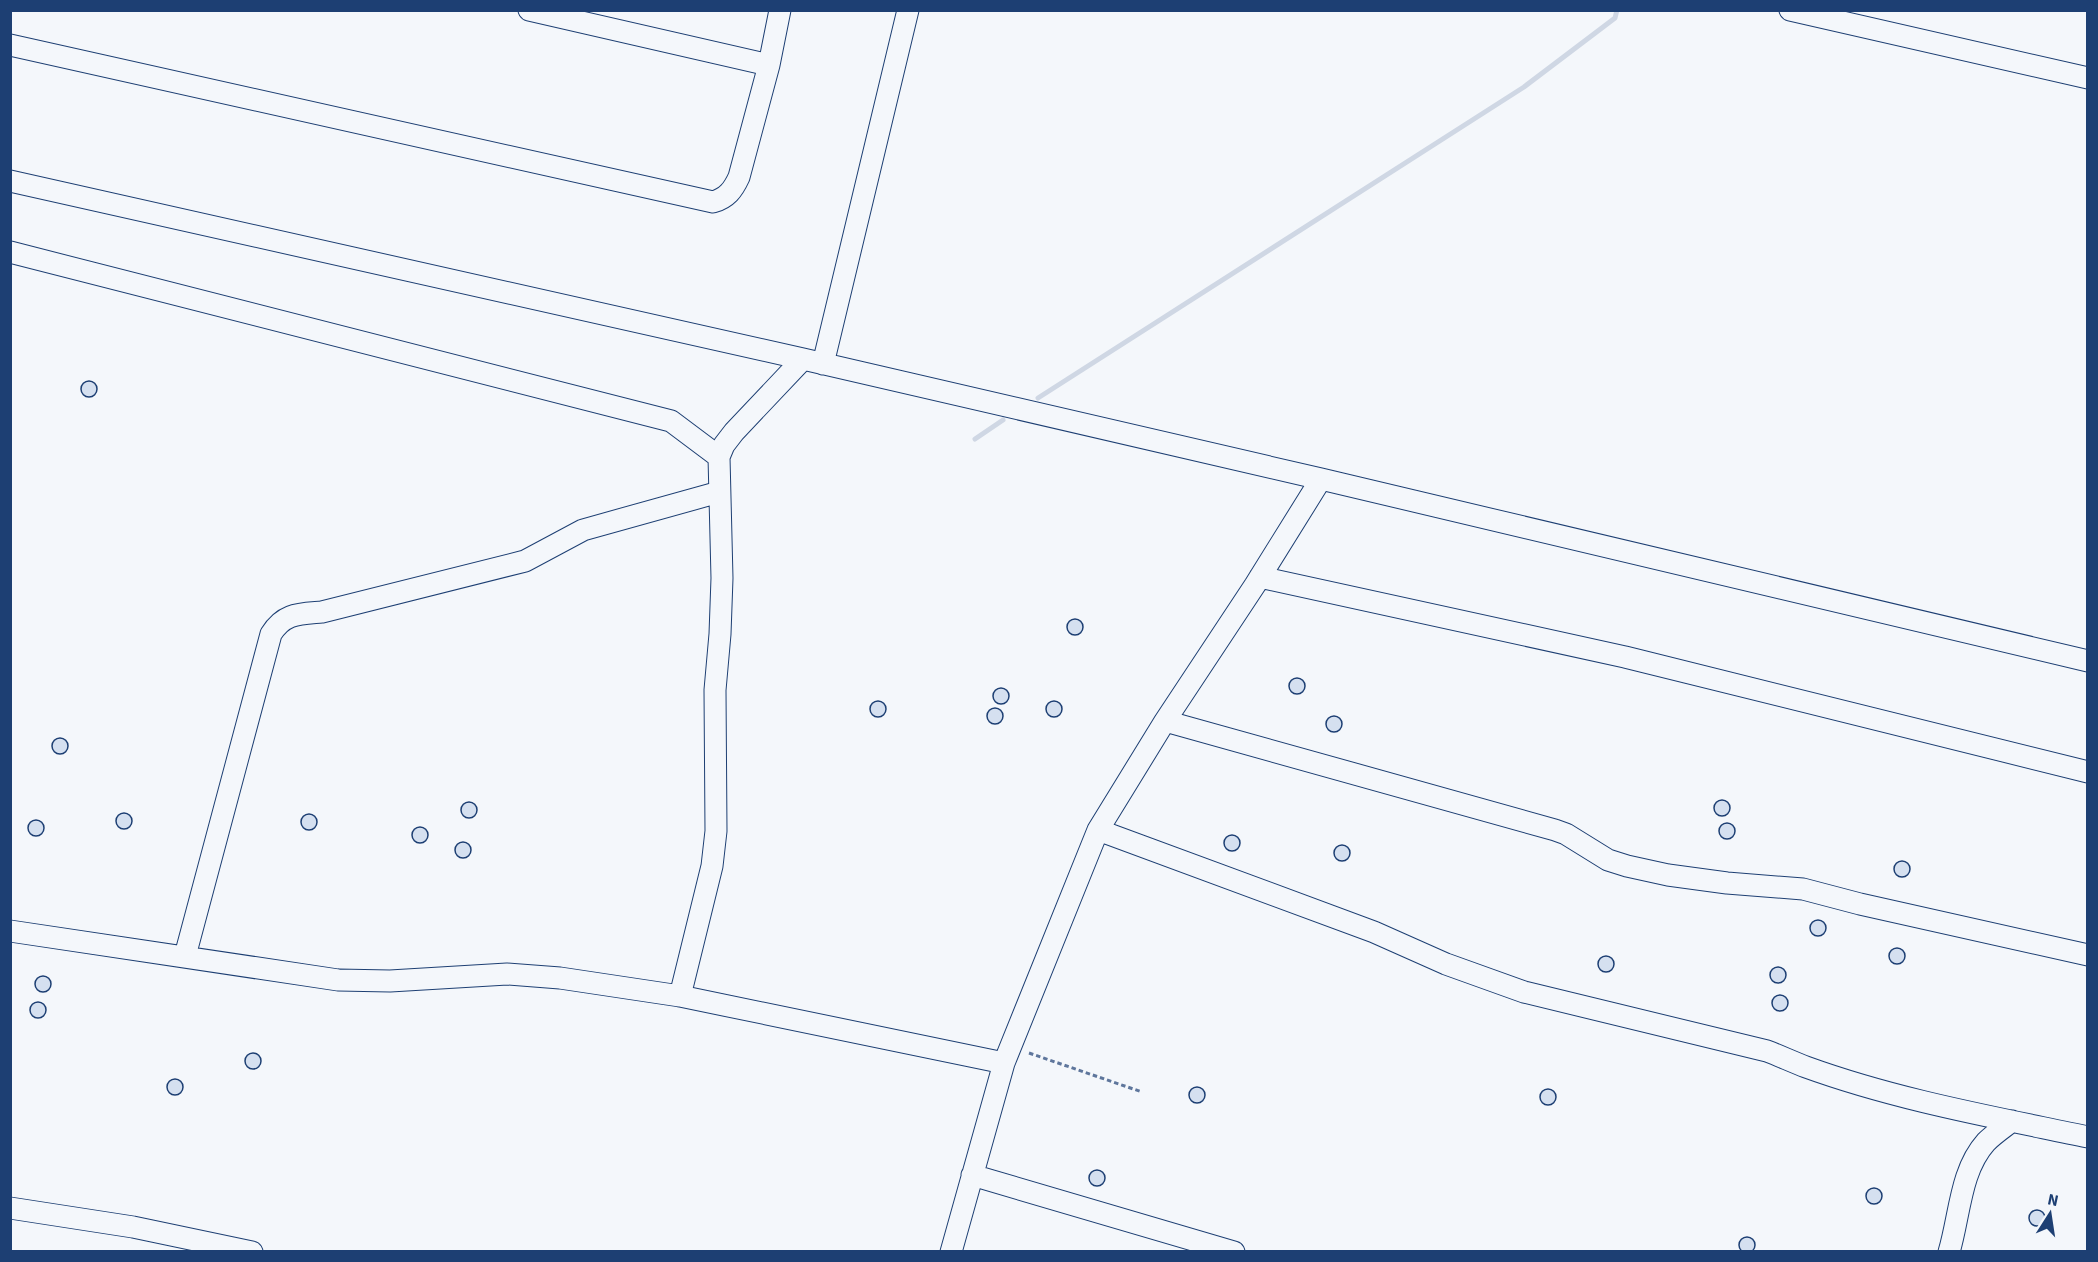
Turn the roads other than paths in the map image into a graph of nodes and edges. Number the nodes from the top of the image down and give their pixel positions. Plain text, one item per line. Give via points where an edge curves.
1 (529, 10) edge
2 (780, 10) edge
3 (908, 10) edge
4 (1790, 10) edge
5 (10, 45) edge
6 (769, 65) junction
7 (2088, 78) edge
8 (10, 181) edge
9 (10, 252) edge
10 (813, 361) junction
11 (719, 457) junction
12 (1321, 479) junction
13 (719, 492) junction
14 (1260, 577) junction
15 (2088, 661) edge
16 (1165, 721) junction
17 (2088, 772) edge
18 (1098, 830) junction
19 (10, 931) edge
20 (2088, 955) edge
21 (185, 956) junction
22 (680, 996) junction
23 (1007, 1055) junction
24 (2012, 1121) junction
25 (2088, 1137) edge
26 (972, 1175) junction
27 (10, 1208) edge
28 (252, 1251) edge
29 (951, 1251) edge
30 (1234, 1251) edge
31 (1948, 1251) edge

1 - 6 street
2 - 6 street
3 - 10 street
4 - 7 street
5 - 6 street via 713,202 730,194 736,183
8 - 10 street
9 - 11 street via 661,418 686,431
10 - 11 street via 734,432
10 - 12 street
11 - 13 street
12 - 14 street
12 - 15 street
13 - 21 street via 583,530 525,561 322,612 298,614 277,625 271,634
13 - 22 street via 722,578 715,690 716,831 712,866
14 - 16 street
14 - 17 street via 1625,657
16 - 18 street
16 - 20 street via 1555,830 1608,860 1627,866 1727,883 1803,889
18 - 23 street
18 - 24 street via 1524,992 1767,1051 1841,1078
19 - 21 street
21 - 22 street via 338,980 507,974
22 - 23 street
23 - 26 street
24 - 25 street
24 - 31 street via 1974,1159
26 - 29 street
26 - 30 street
27 - 28 street

